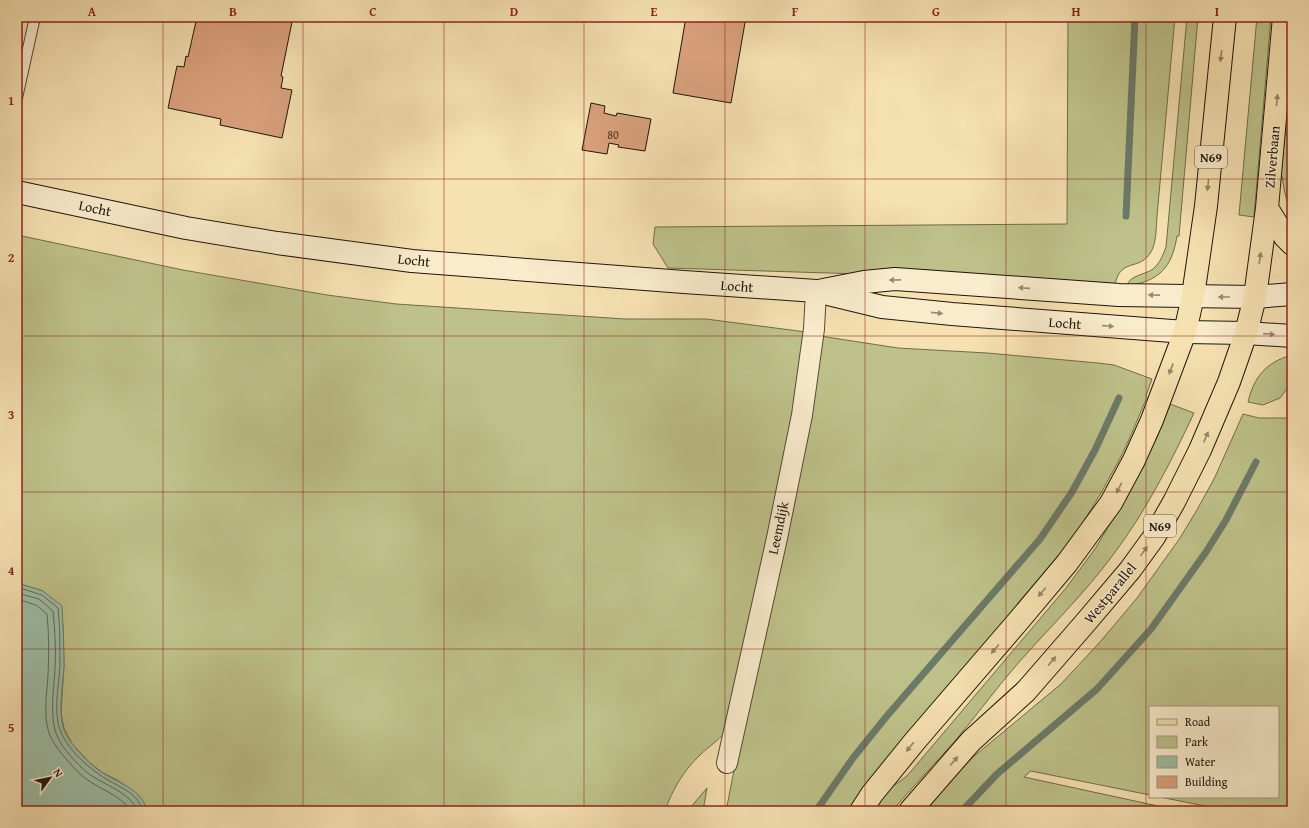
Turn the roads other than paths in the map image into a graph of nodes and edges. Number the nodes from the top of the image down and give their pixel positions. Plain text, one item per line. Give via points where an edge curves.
1 (35, 17) edge
2 (1225, 17) edge
3 (1284, 17) edge
4 (17, 98) edge
5 (17, 192) edge
6 (1267, 208) junction
7 (1292, 244) edge
8 (816, 291) junction
9 (1292, 294) edge
10 (1193, 296) junction
11 (1255, 297) junction
12 (1185, 332) junction
13 (1246, 333) junction
14 (1292, 336) edge
15 (727, 763) dead end
16 (861, 811) edge
17 (910, 811) edge

1 - 4 lane
2 -> 10 main road, N69 via 1206,206
6 -> 3 main road, Zilverbaan / N69
5 - 8 street, Locht via 186,228 412,261
6 - 7 main road
11 -> 6 main road, Zilverbaan / N69
10 -> 8 street, Locht via 1119,295 895,279
8 -> 12 street, Locht via 882,307
8 - 15 street, Leemdijk via 814,329 802,415
9 - 11 street, Locht
11 -> 10 street, Locht
10 - 12 main road, N69
11 - 13 main road, N69
12 - 13 street, Locht
12 -> 16 main road, N69 via 1152,420 1111,503 1066,563 915,741
13 -> 14 street, Locht
17 -> 13 main road, Westparallel / N69 via 971,742 1026,691 1154,537 1200,450 1229,382

